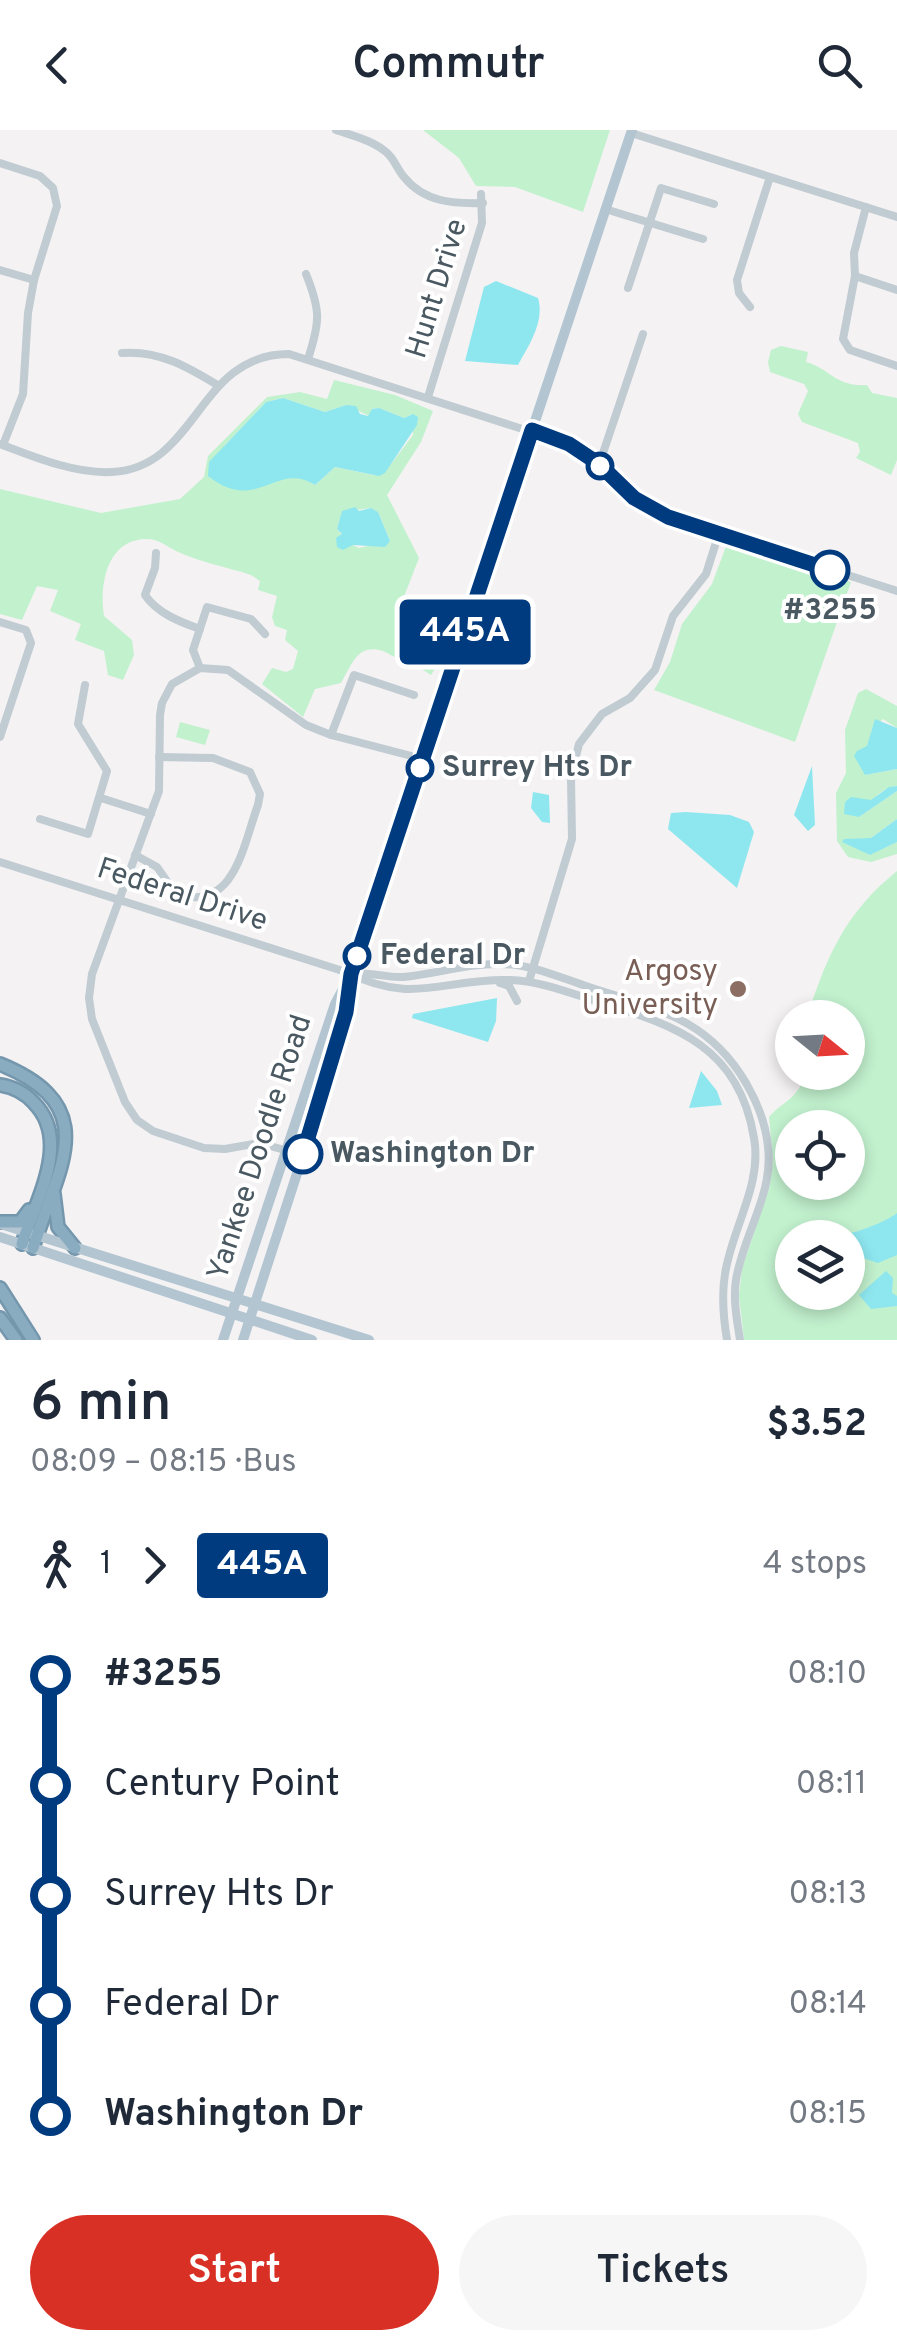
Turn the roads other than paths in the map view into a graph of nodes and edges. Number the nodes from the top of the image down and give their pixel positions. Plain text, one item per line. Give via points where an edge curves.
1 (336, 130) edge
2 (631, 132) edge
3 (0, 163) edge
4 (770, 176) junction
5 (714, 204) dead end
6 (866, 207) junction
7 (606, 209) junction
8 (897, 217) edge
9 (650, 223) junction
10 (704, 238) dead end
11 (0, 270) edge
12 (306, 274) dead end
13 (855, 276) junction
14 (34, 280) junction
15 (628, 288) dead end
16 (897, 290) edge
17 (750, 307) dead end
18 (643, 334) dead end
19 (122, 353) dead end
20 (308, 359) junction
21 (897, 366) edge
22 (219, 386) junction
23 (428, 397) junction
24 (532, 430) junction
25 (1, 444) edge
26 (599, 464) junction
27 (720, 533) junction
28 (156, 553) dead end
29 (897, 591) edge
30 (0, 622) edge
31 (200, 630) junction
32 (265, 634) dead end
33 (200, 668) junction
34 (85, 685) dead end
35 (414, 695) dead end
36 (331, 736) junction
37 (0, 737) edge
38 (159, 757) junction
39 (423, 758) junction
40 (101, 798) junction
41 (150, 814) junction
42 (40, 819) dead end
43 (136, 856) junction
44 (0, 862) edge
45 (119, 900) junction
46 (532, 969) junction
47 (351, 974) junction
48 (529, 980) junction
49 (490, 981) junction
50 (517, 1001) dead end
51 (0, 1064) edge
52 (0, 1085) edge
53 (286, 1148) junction
54 (303, 1154) junction
55 (54, 1184) junction
56 (39, 1193) junction
57 (0, 1223) edge
58 (0, 1237) edge
59 (29, 1240) junction
60 (76, 1248) junction
61 (0, 1288) edge
62 (237, 1298) junction
63 (256, 1304) junction
64 (232, 1313) junction
65 (0, 1318) edge
66 (250, 1320) junction
67 (16, 1340) edge
68 (33, 1340) edge
69 (223, 1340) edge
70 (242, 1340) edge
71 (312, 1340) edge
72 (369, 1340) edge
73 (726, 1340) edge
74 (740, 1340) edge

1 - 23 street, Hunt Drive via 389,153 415,189 435,199 457,204 482,198 482,223
2 - 4 street
2 - 7 main road, Yankee Doodle Road
3 - 14 street via 40,176 53,188 57,206
4 - 6 street
4 - 17 street via 737,280
5 - 9 street via 661,188
6 - 8 street
6 - 13 street
7 - 9 street
7 - 24 main road, Yankee Doodle Road
9 - 10 street
9 - 15 street
11 - 14 street
12 - 20 street via 319,322
13 - 16 street
13 - 21 street via 843,340 850,350
14 - 25 street via 23,394
18 - 26 street
19 - 22 street via 184,364
20 - 22 street via 269,354 249,360
20 - 23 street
22 - 25 street via 170,448 131,469 91,471
23 - 24 street
24 - 26 street
24 - 39 main road, Yankee Doodle Road
26 - 27 street via 634,498
27 - 29 street
27 - 46 street via 706,574 673,616 646,685 602,714 578,744 572,839
28 - 31 street via 148,601
30 - 37 street via 26,630 32,643
31 - 32 street via 210,606 251,618
31 - 33 street via 193,650
33 - 36 street via 228,670
33 - 38 street via 172,684 162,702
34 - 40 street via 78,724 107,771
35 - 36 street via 354,675
36 - 39 street
38 - 41 street via 159,791
38 - 43 street via 213,758 250,772 258,805 235,870 200,898 176,894 157,868
39 - 47 main road, Yankee Doodle Road
40 - 41 street
40 - 42 street via 88,834
41 - 43 street
43 - 45 street
44 - 45 street, Federal Drive
45 - 47 street, Federal Drive
45 - 53 street via 89,998 136,1120 204,1148
46 - 47 street via 504,964 397,978
46 - 48 street
46 - 74 street via 693,1024 733,1061 751,1092 768,1163 736,1279
47 - 49 street via 387,989
47 - 53 main road, Yankee Doodle Road
47 - 54 main road, Yankee Doodle Road
48 - 49 street
48 - 73 street via 663,1021 717,1057 734,1077 755,1142 754,1172 726,1265
49 - 50 street via 509,986
51 - 55 highway via 48,1092 62,1116 66,1144
52 - 56 highway via 26,1095 48,1122 51,1157
53 - 54 street
53 - 62 main road, Yankee Doodle Road
54 - 63 main road, Yankee Doodle Road
55 - 59 highway
55 - 60 highway via 58,1227
56 - 57 highway via 20,1222
56 - 59 highway
57 - 59 main road
58 - 59 main road
59 - 60 main road
59 - 64 main road
60 - 62 main road
61 - 68 highway
62 - 63 main road
62 - 64 main road, Yankee Doodle Road
63 - 66 main road, Yankee Doodle Road
63 - 72 main road
64 - 66 main road
64 - 69 main road, Yankee Doodle Road
65 - 67 highway
66 - 70 main road, Yankee Doodle Road
66 - 71 main road

